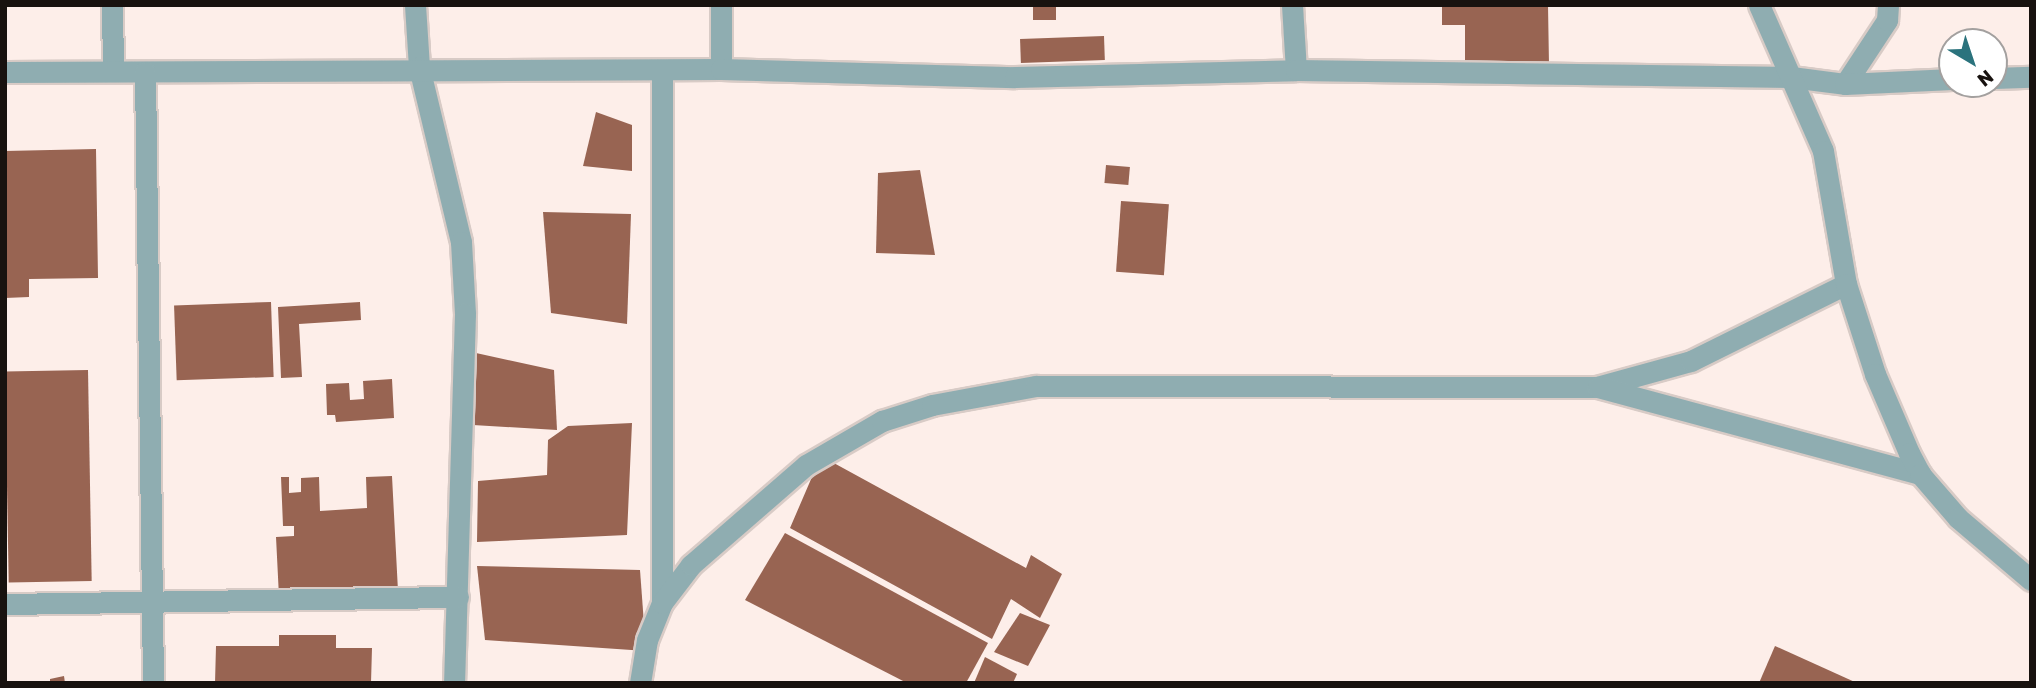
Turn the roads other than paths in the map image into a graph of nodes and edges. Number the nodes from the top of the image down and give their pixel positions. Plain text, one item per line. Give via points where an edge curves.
1 (112, 5) edge
2 (415, 5) edge
3 (721, 5) edge
4 (1292, 5) edge
5 (1759, 5) edge
6 (1888, 5) edge
7 (419, 67) junction
8 (721, 69) junction
9 (1296, 69) junction
10 (113, 71) junction
11 (662, 71) junction
12 (5, 72) edge
13 (145, 72) junction
14 (1791, 77) junction
15 (2031, 77) edge
16 (2008, 78) edge
17 (1938, 80) edge
18 (1845, 84) junction
19 (1846, 284) junction
20 (1598, 387) junction
21 (1920, 474) junction
22 (2031, 580) edge
23 (458, 597) junction
24 (151, 601) junction
25 (662, 603) junction
26 (5, 604) edge
27 (153, 683) edge
28 (454, 683) edge
29 (640, 683) edge

1 - 10 street
2 - 7 street
3 - 8 street
4 - 9 street
5 - 14 street
6 - 18 street via 1887,20
7 - 11 street
7 - 13 street
7 - 23 street via 461,242 465,314
8 - 9 street via 1015,77
8 - 11 street
9 - 14 street
10 - 12 street
10 - 13 street
11 - 25 street
13 - 24 street
14 - 18 street
14 - 19 street via 1823,151
15 - 16 street
17 - 18 street
19 - 20 street via 1712,352
19 - 21 street via 1875,374
20 - 21 street
20 - 25 street via 1036,386 932,405 882,421 806,465 691,565
21 - 22 street via 1958,518
23 - 24 street
23 - 28 street
24 - 26 street
24 - 27 street
25 - 29 street via 647,640

